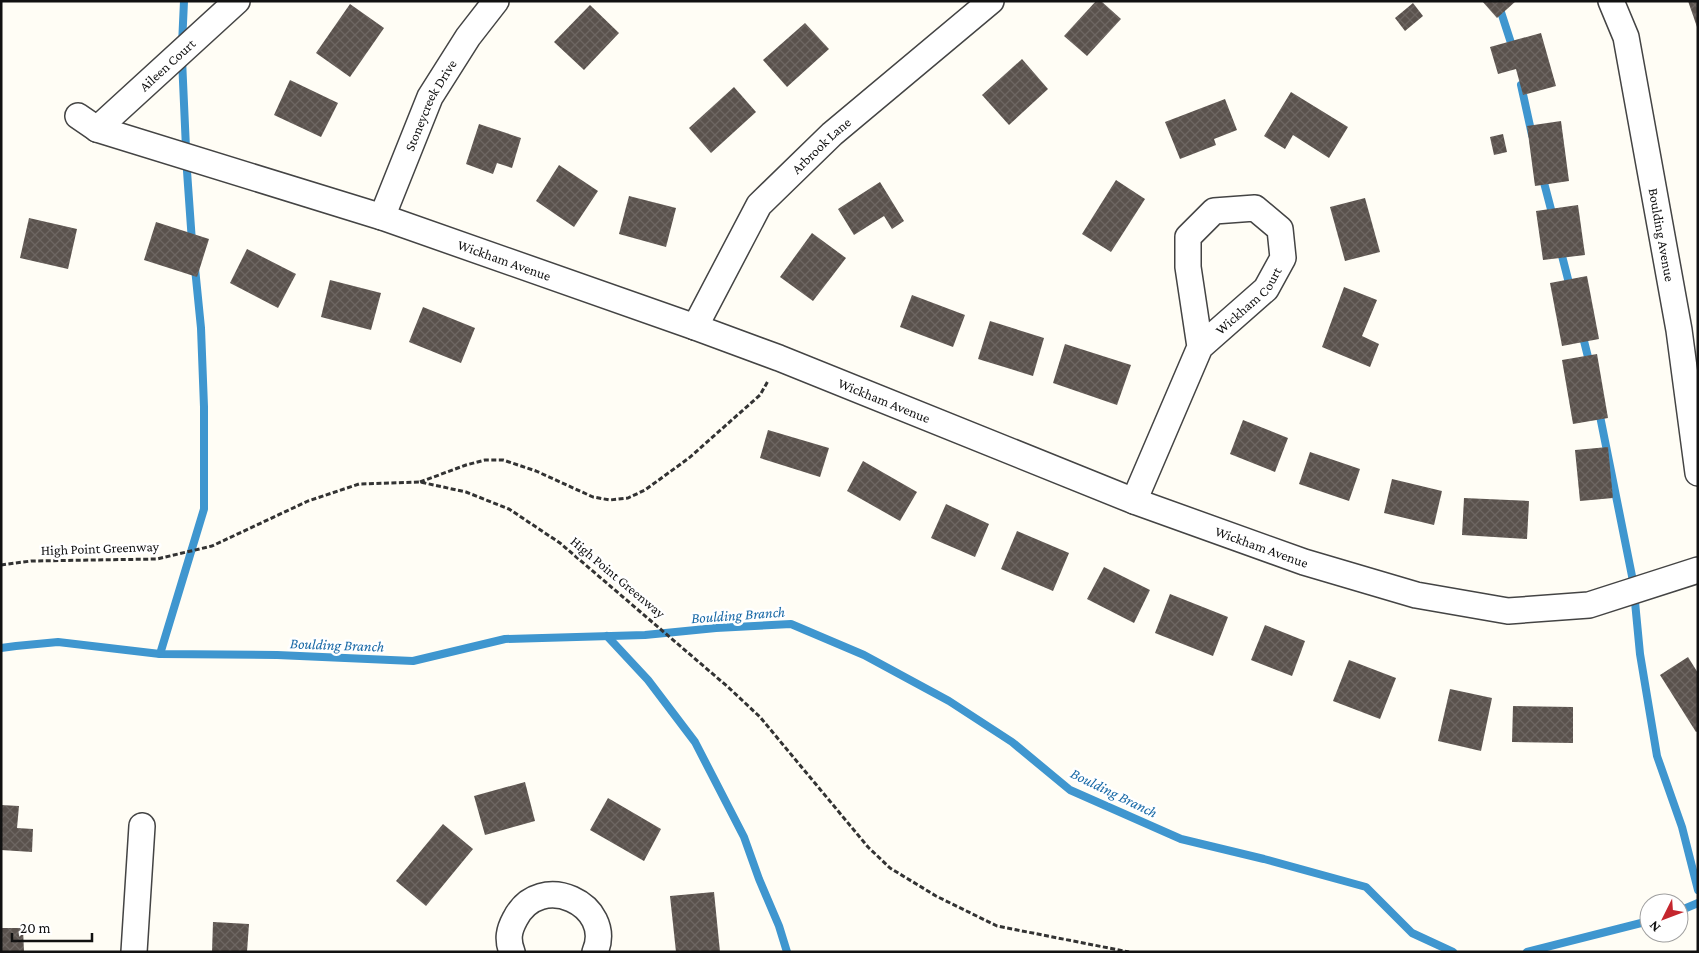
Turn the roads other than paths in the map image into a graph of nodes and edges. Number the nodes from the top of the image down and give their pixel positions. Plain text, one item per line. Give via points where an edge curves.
1 (236, 1) edge
2 (496, 1) edge
3 (991, 1) edge
4 (1611, 1) edge
5 (88, 122) joint
6 (382, 217) junction
7 (695, 327) junction
8 (1688, 329) edge
9 (1200, 347) junction
10 (1698, 473) edge
11 (1134, 501) junction
12 (1698, 570) edge
13 (142, 826) dead end
14 (134, 952) edge
15 (512, 952) edge
16 (595, 952) edge

1 - 5 street, Aileen Court
2 - 6 street, Stoneycreek Drive via 468,37 430,97
3 - 7 street, Arbrook Lane via 832,134 759,204
4 - 8 street, Boulding Avenue via 1626,37
5 - 6 street, Wickham Avenue
6 - 7 street, Wickham Avenue
7 - 11 street, Wickham Avenue
8 - 10 street, Boulding Avenue
9 - 9 street, Wickham Court via 1266,289 1283,258 1280,229 1255,208 1214,211 1188,237 1188,267
9 - 11 street, Wickham Court
11 - 12 street, Wickham Avenue via 1304,562 1407,592 1508,611 1589,605
13 - 14 street
15 - 16 street via 510,930 517,915 542,895 561,894 591,913 598,928

